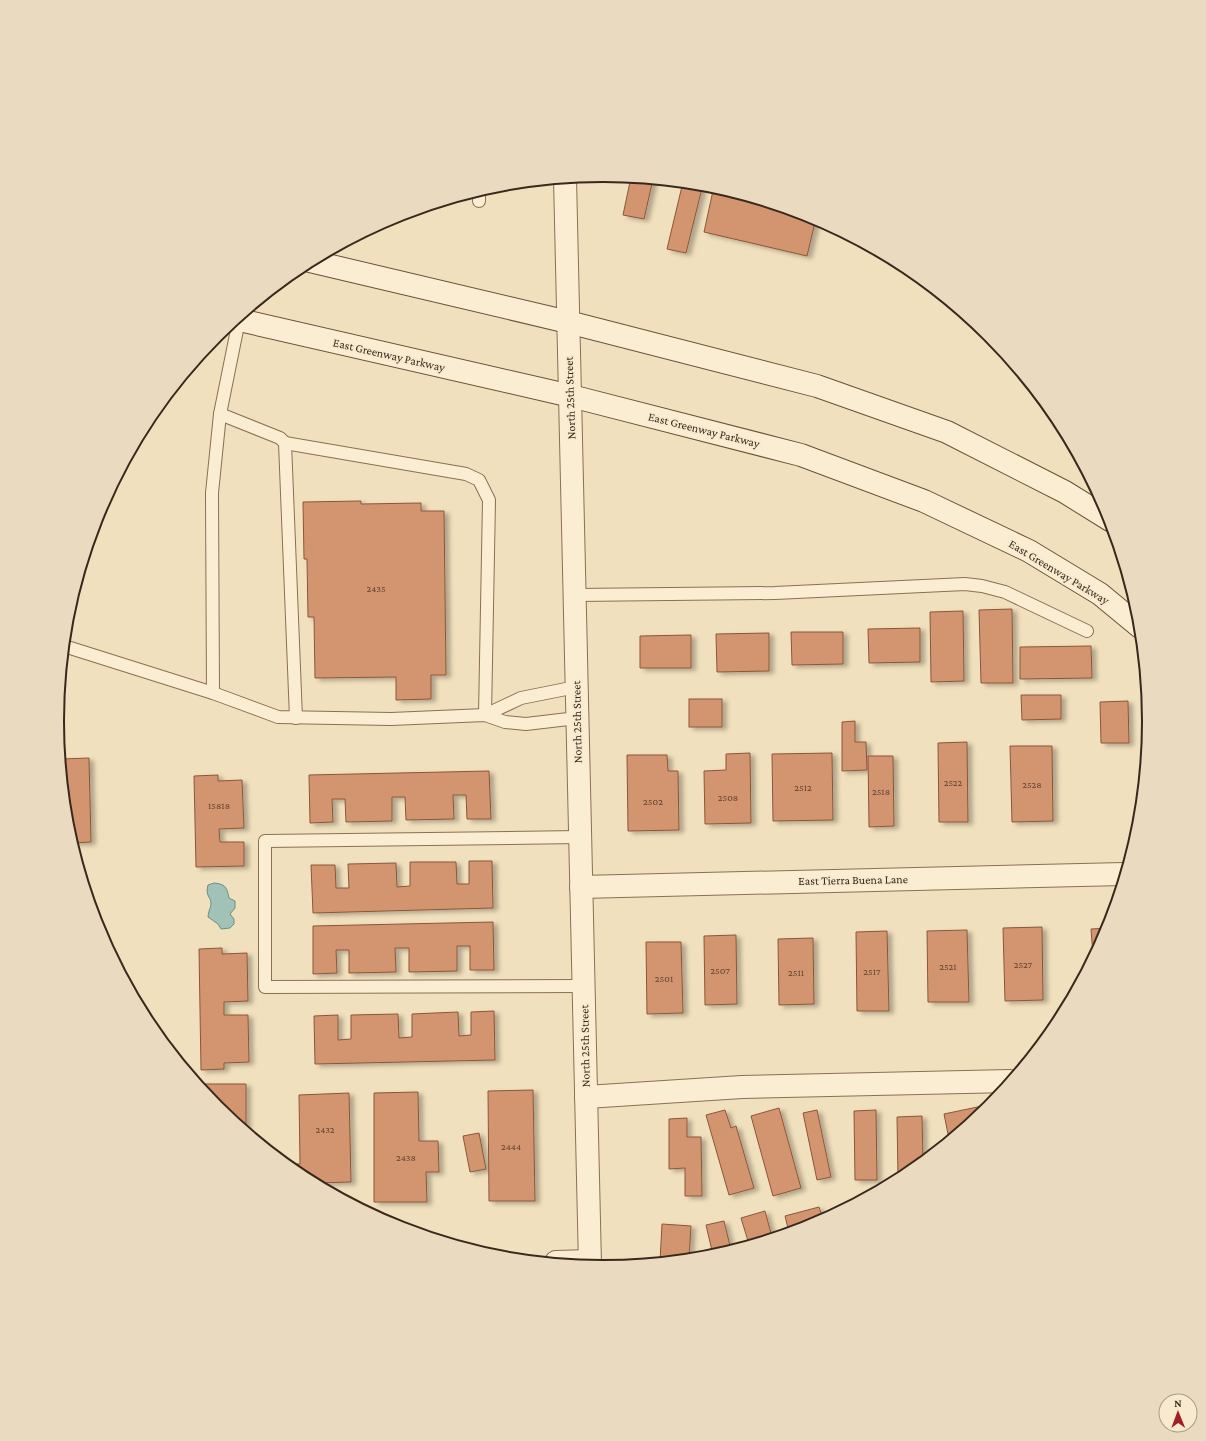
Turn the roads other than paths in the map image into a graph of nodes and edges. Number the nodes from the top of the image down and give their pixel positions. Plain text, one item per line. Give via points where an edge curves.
1 (565, 183) edge
2 (319, 263) edge
3 (241, 321) edge
4 (568, 322) junction
5 (236, 326) edge
6 (571, 396) junction
7 (220, 414) junction
8 (285, 442) junction
9 (1101, 515) edge
10 (574, 595) junction
11 (1133, 621) edge
12 (1087, 631) dead end
13 (69, 648) edge
14 (576, 687) junction
15 (213, 693) junction
16 (485, 715) junction
17 (296, 718) junction
18 (577, 718) junction
19 (580, 837) junction
20 (1119, 874) edge
21 (581, 887) junction
22 (583, 986) junction
23 (1003, 1081) edge
24 (586, 1097) junction
25 (590, 1259) edge

1 - 4 street, North 25th Street
2 - 4 street
3 - 6 street, East Greenway Parkway
4 - 6 street, North 25th Street
4 - 9 street via 816,386 947,432 1065,492
5 - 7 lane
6 - 10 street, North 25th Street
6 - 11 street, East Greenway Parkway via 801,455 924,501 1029,551 1100,594
7 - 8 lane
7 - 15 lane via 212,494
8 - 16 lane via 466,474 479,480 489,500
8 - 17 lane
10 - 12 lane via 775,593 964,584 1005,592
10 - 14 street, North 25th Street
13 - 15 lane
14 - 16 lane via 521,698
14 - 18 street, North 25th Street
15 - 17 lane via 278,717
16 - 17 lane via 391,719
16 - 18 lane via 505,722 526,724
18 - 19 street, North 25th Street
19 - 21 street, North 25th Street
19 - 22 lane via 265,841 265,987
20 - 21 street, East Tierra Buena Lane
21 - 22 street, North 25th Street
22 - 24 street, North 25th Street
23 - 24 street via 742,1088
24 - 25 street, North 25th Street

